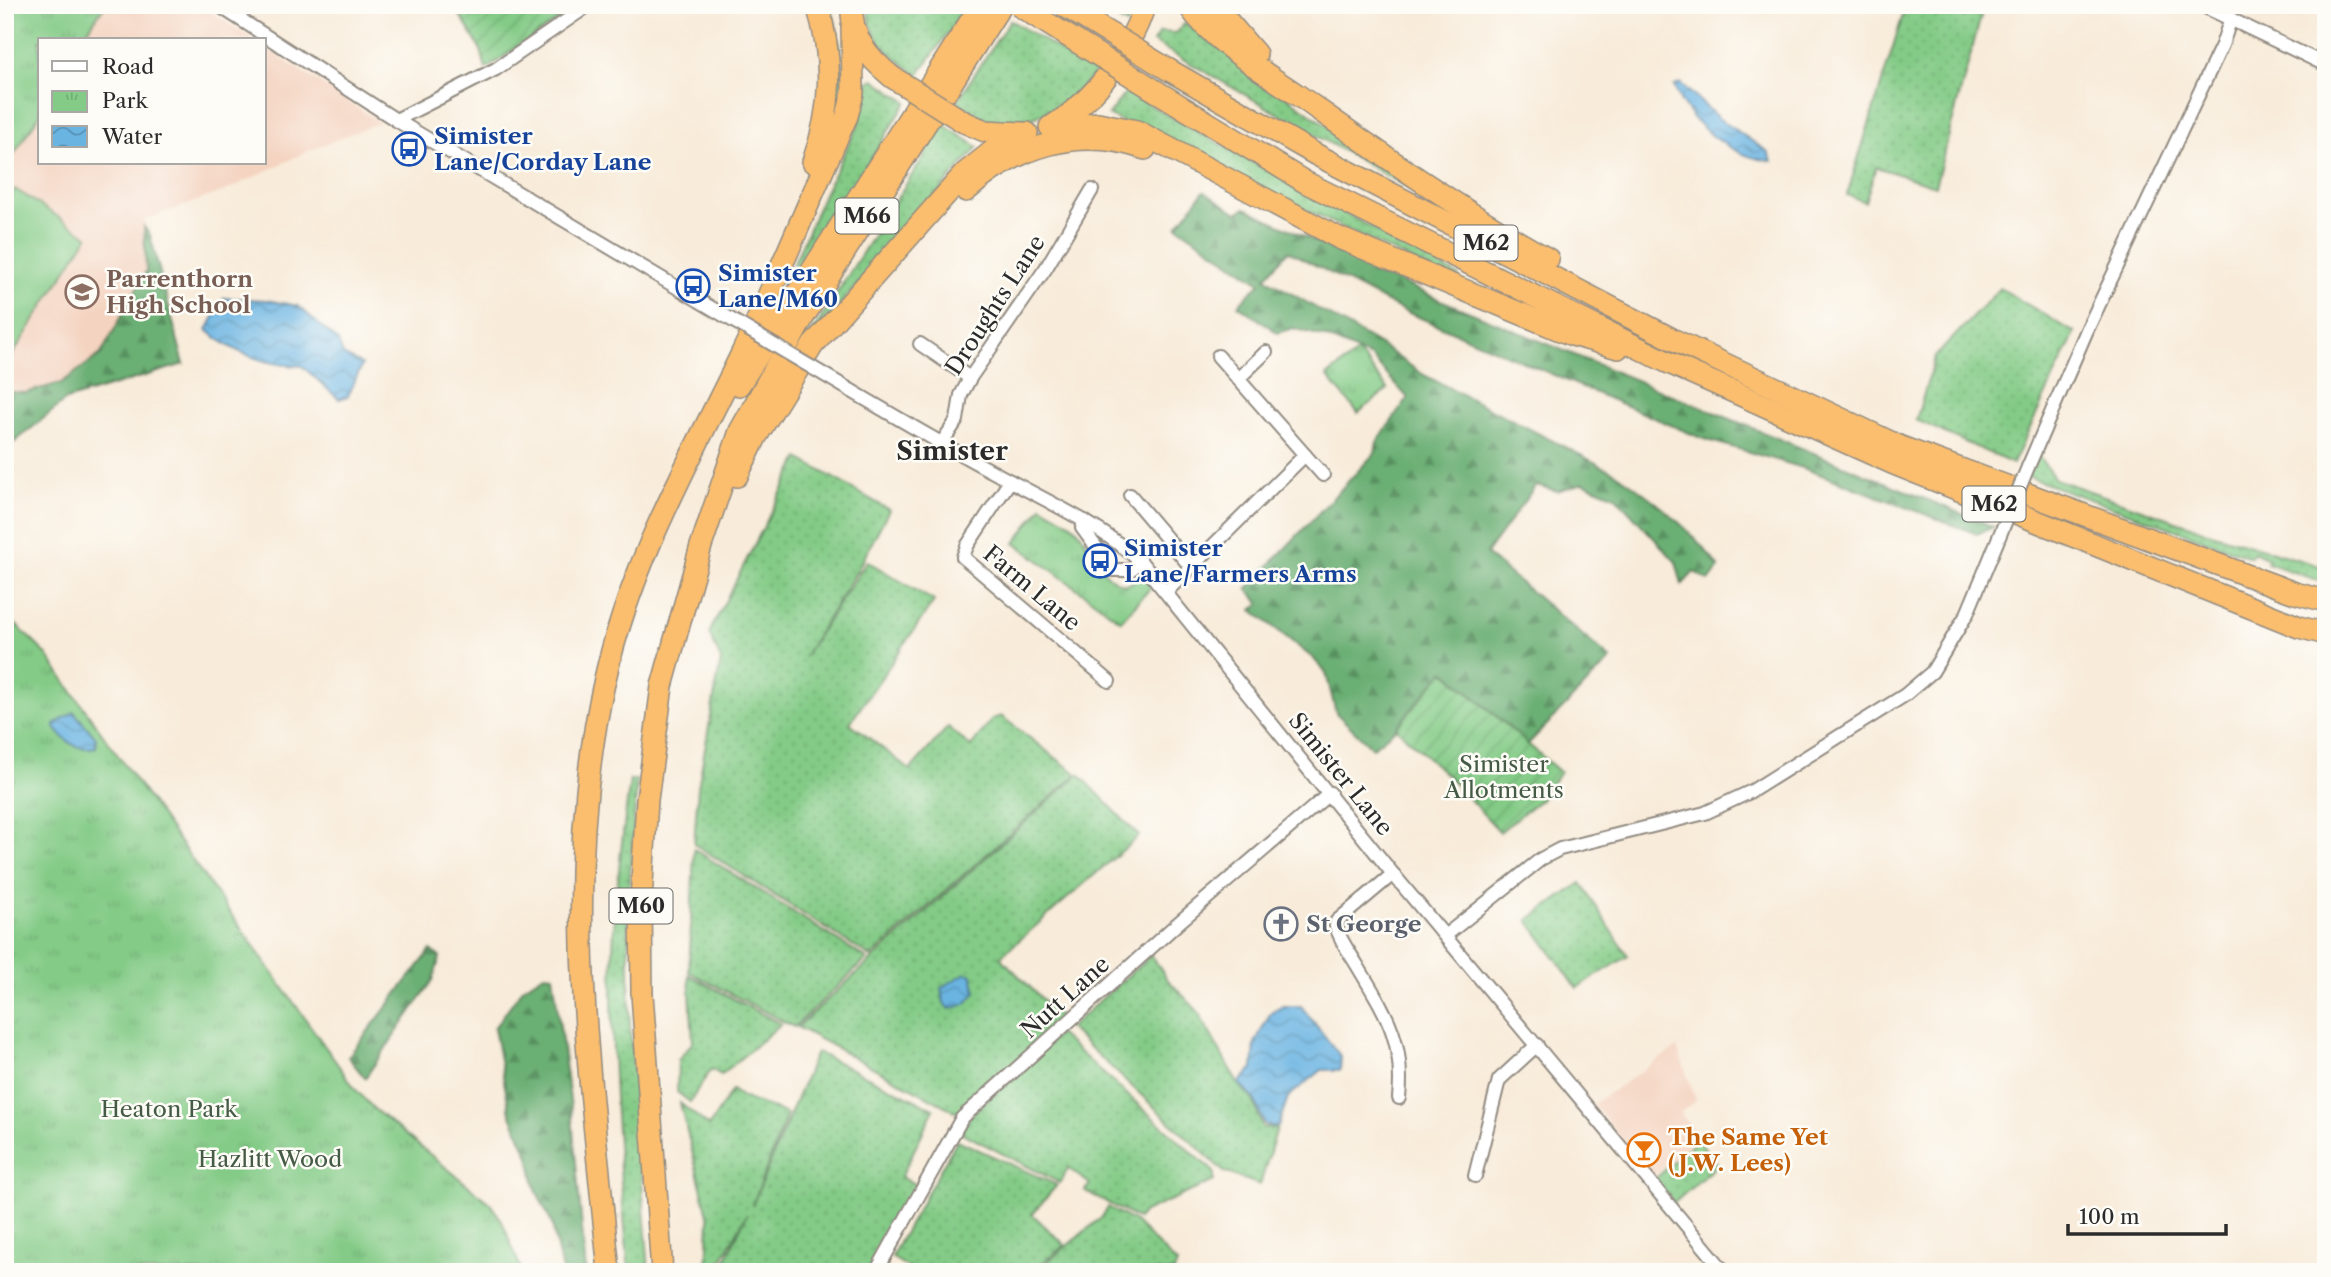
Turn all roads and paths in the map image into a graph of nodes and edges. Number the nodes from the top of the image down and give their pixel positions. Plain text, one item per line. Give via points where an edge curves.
1 (218, 5) edge
2 (589, 5) edge
3 (817, 5) edge
4 (981, 5) edge
5 (1001, 5) edge
6 (1018, 5) edge
7 (1063, 5) edge
8 (1145, 5) edge
9 (1188, 5) edge
10 (1214, 5) edge
11 (2201, 5) edge
12 (850, 14) edge
13 (2231, 18) junction
14 (2326, 65) edge
15 (1315, 107) junction
16 (396, 120) junction
17 (1050, 127) junction
18 (1027, 133) junction
19 (1091, 190) dead end
20 (1256, 197) junction
21 (853, 299) junction
22 (759, 316) junction
23 (920, 344) dead end
24 (1266, 352) dead end
25 (1218, 356) dead end
26 (1667, 362) junction
27 (970, 378) junction
28 (1239, 378) junction
29 (1810, 404) junction
30 (740, 431) joint
31 (941, 444) junction
32 (1305, 455) junction
33 (1323, 475) dead end
34 (1010, 481) junction
35 (677, 485) junction
36 (1130, 495) dead end
37 (1085, 521) junction
38 (701, 546) junction
39 (1141, 562) junction
40 (1191, 567) junction
41 (1166, 592) junction
42 (2326, 601) edge
43 (2326, 634) edge
44 (1109, 681) dead end
45 (1330, 793) junction
46 (1393, 874) junction
47 (1446, 935) junction
48 (1537, 1045) junction
49 (1399, 1098) dead end
50 (1475, 1175) dead end
51 (609, 1272) edge
52 (662, 1272) edge
53 (876, 1272) edge
54 (1726, 1272) edge

1 - 16 street, Simister Lane
2 - 16 street via 496,69
3 - 22 highway via 830,79 825,129
4 - 35 highway, M66
5 - 30 highway, M66 via 804,316
6 - 26 highway, M62, bridge via 1305,182
7 - 29 highway, M62, bridge via 1315,154 1672,339
8 - 17 highway via 1105,79 1075,111
9 - 15 highway via 1208,30
10 - 15 highway via 1251,50
11 - 13 street
12 - 18 highway, bridge via 869,55 892,77 985,131
12 - 22 highway via 853,93 847,116
13 - 14 street
13 - 47 street, bridge via 2222,46 2087,330 1967,614 1932,672 1905,695 1752,791 1705,813 1558,850 1541,859
15 - 29 highway via 1472,217 1636,308 1726,350
16 - 31 street, Simister Lane, bridge
17 - 18 highway
17 - 20 highway via 1098,123 1137,131
18 - 21 highway via 981,158 965,173
19 - 27 street, Droughts Lane via 1046,268
20 - 21 highway via 1126,142 1087,138 1047,144 994,168
20 - 26 highway via 1339,238 1572,335
21 - 38 highway via 788,383
22 - 35 highway
23 - 27 street
24 - 28 street
25 - 28 street
26 - 43 highway, M62 via 1892,463
27 - 31 street, Droughts Lane via 961,395 957,420
28 - 32 street
29 - 42 highway, M62 via 1900,447
30 - 38 highway, M60
31 - 34 street, Simister Lane
32 - 33 street
32 - 40 street
34 - 37 street, Simister Lane
34 - 44 street, Farm Lane via 963,557
35 - 51 highway, M60 via 634,580 616,634 592,742 582,837 580,945
36 - 40 street
37 - 39 street, Simister Lane
37 - 39 street via 1082,528 1113,570 1130,570
38 - 52 highway, M60 via 662,686 646,813 641,900 642,994
39 - 41 street, Simister Lane
40 - 41 street
41 - 45 street, Simister Lane
45 - 46 street, Simister Lane
45 - 53 street, Nutt Lane via 962,1118
46 - 47 street, Simister Lane
46 - 49 street via 1336,926 1389,1018 1401,1057
47 - 48 street, Simister Lane
48 - 50 street via 1499,1080
48 - 54 street, Simister Lane

